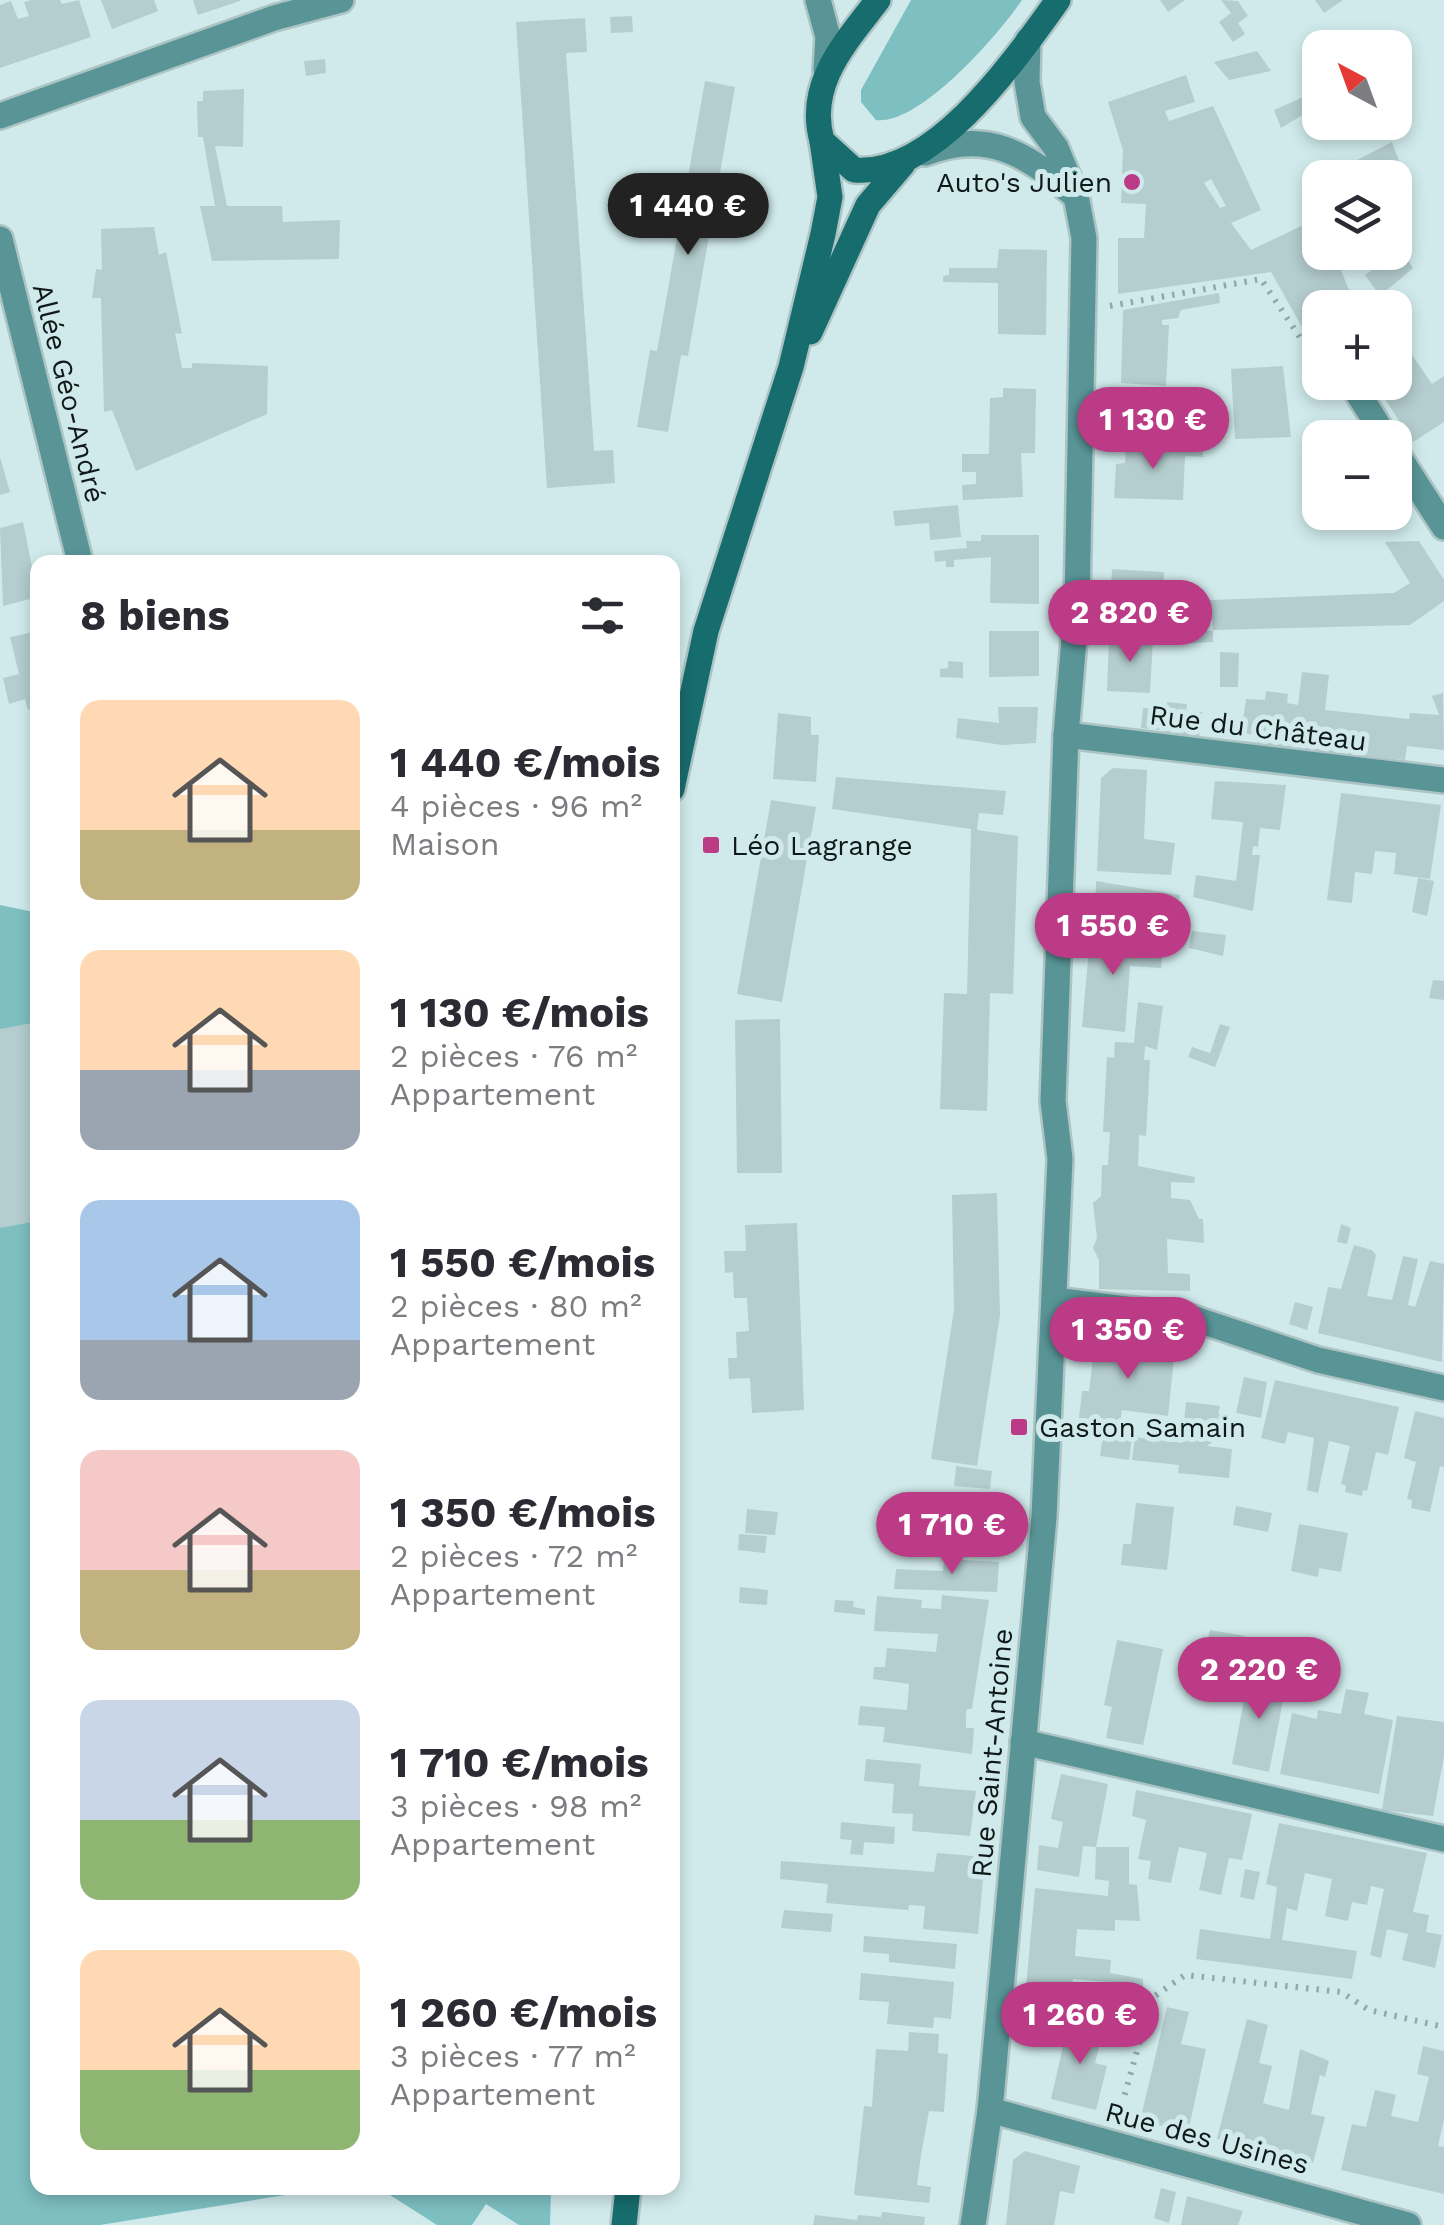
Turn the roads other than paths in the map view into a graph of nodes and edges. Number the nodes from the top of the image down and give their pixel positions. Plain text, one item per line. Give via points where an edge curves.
1 (341, 0) edge
2 (818, 0) edge
3 (878, 0) edge
4 (1058, 0) edge
5 (1028, 40) junction
6 (826, 70) junction
7 (0, 116) edge
8 (822, 141) junction
9 (912, 159) junction
10 (1076, 196) junction
11 (0, 239) edge
12 (792, 367) junction
13 (1412, 478) edge
14 (1444, 528) edge
15 (78, 555) edge
16 (1066, 735) junction
17 (680, 752) edge
18 (1444, 780) edge
19 (1055, 1300) junction
20 (1444, 1388) edge
21 (1023, 1742) junction
22 (1444, 1839) edge
23 (990, 2110) junction
24 (627, 2195) edge
25 (624, 2225) edge
26 (973, 2225) edge
27 (1408, 2225) edge

1 - 7 street
2 - 6 street via 828,37
3 - 6 main road
4 - 5 main road
5 - 9 main road
5 - 10 street, Rue Saint-Antoine via 1032,117 1056,148
6 - 8 main road via 817,100
8 - 9 main road via 854,170 871,172
8 - 12 main road via 830,197
9 - 10 street via 958,140 985,142 1025,158
9 - 12 main road via 868,205
10 - 16 street, Rue Saint-Antoine via 1084,238 1084,310 1077,603
11 - 15 street, Allée Géo-André
12 - 17 main road via 706,632
13 - 14 street
16 - 18 street, Rue du Château
16 - 19 street, Rue Saint-Antoine
19 - 20 street via 1188,1317 1318,1360
19 - 21 street, Rue Saint-Antoine
21 - 22 street
21 - 23 street, Rue Saint-Antoine
23 - 26 street, Rue Saint-Antoine
23 - 27 street, Rue des Usines
24 - 25 main road

